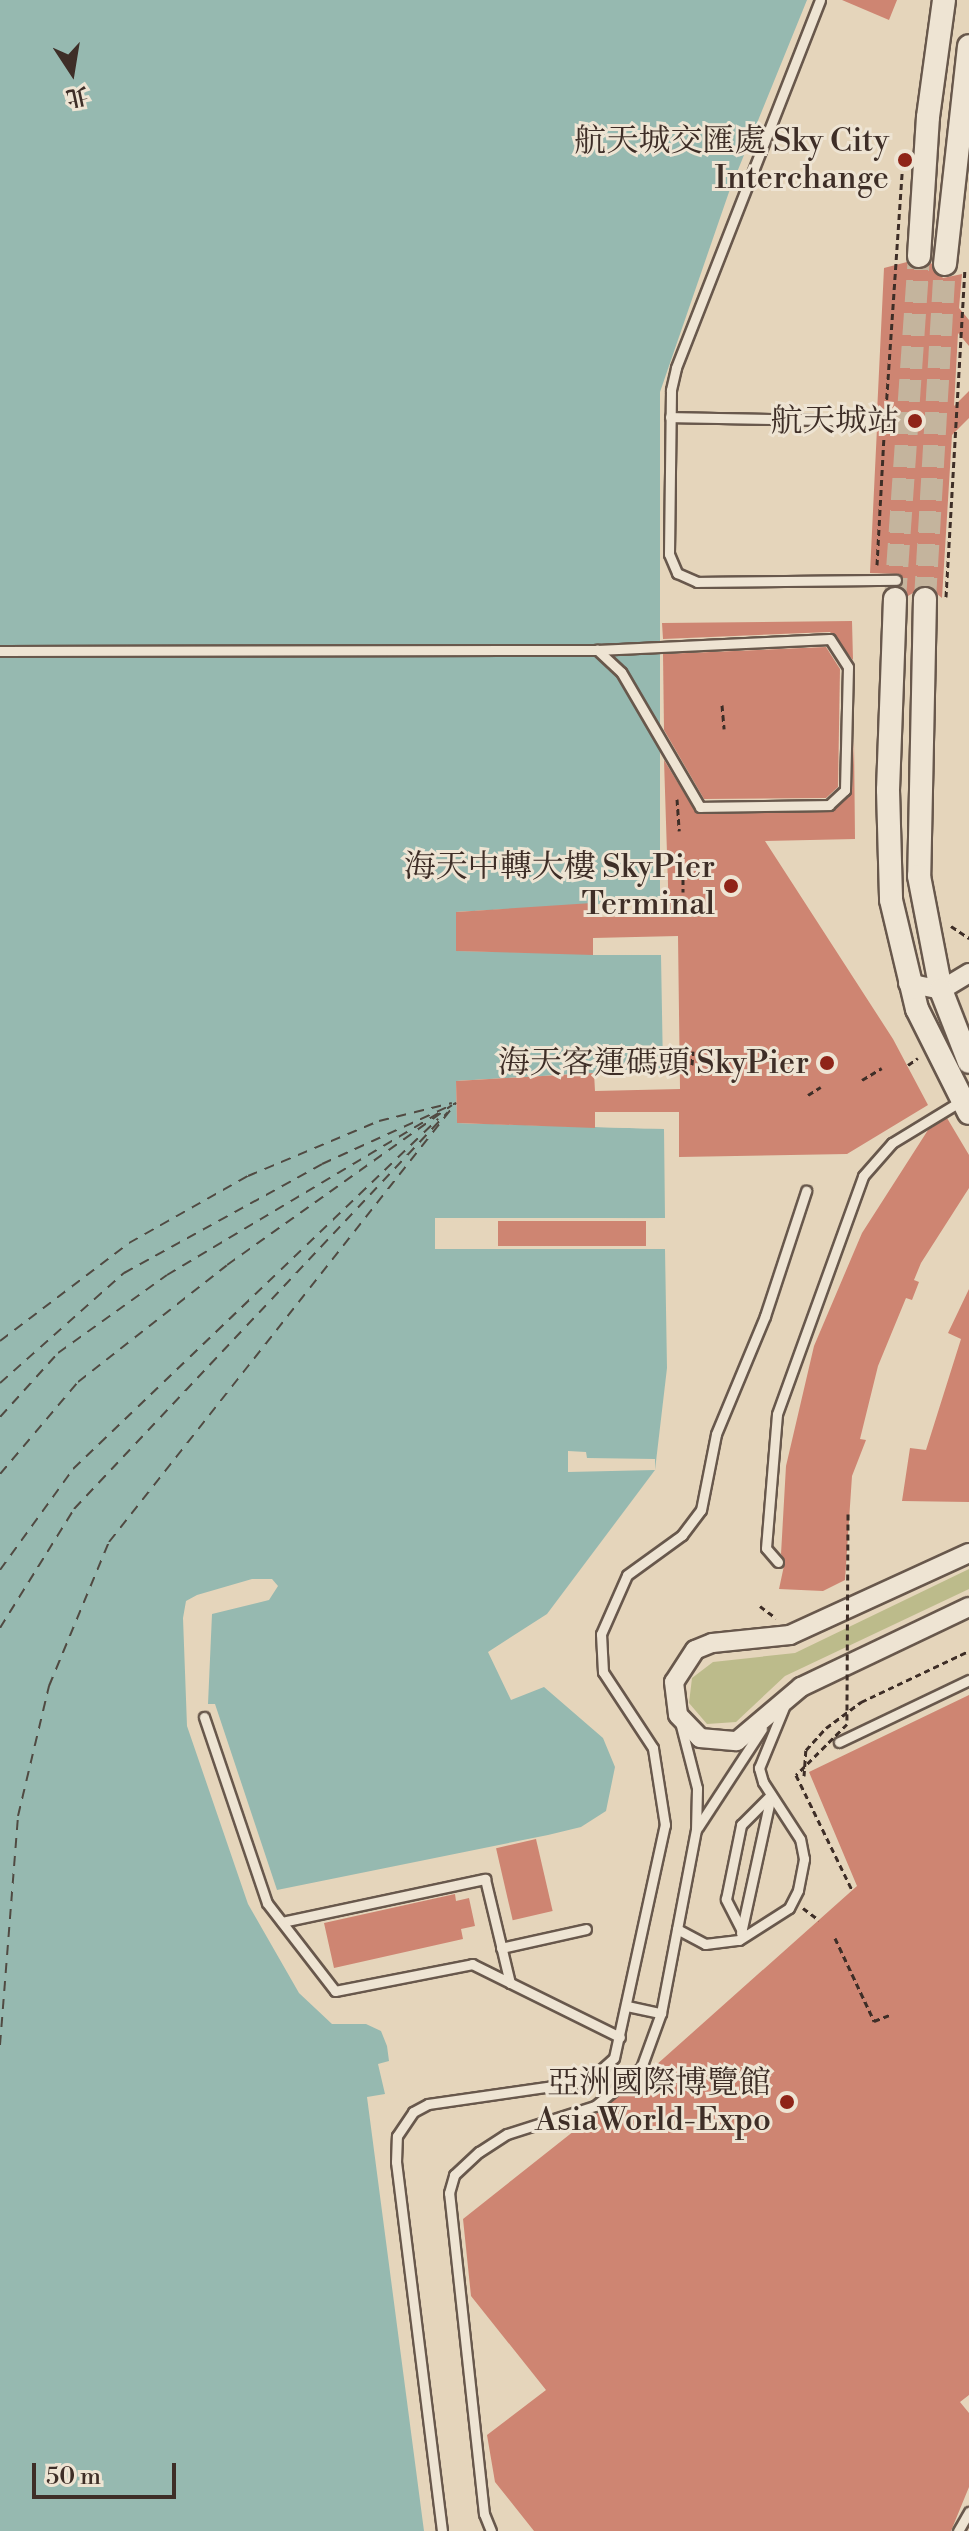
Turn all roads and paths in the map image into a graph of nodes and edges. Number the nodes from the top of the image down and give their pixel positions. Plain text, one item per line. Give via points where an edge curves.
1 (820, 0) edge
2 (944, 0) edge
3 (969, 46) edge
4 (924, 172) junction
5 (962, 176) edge
6 (923, 197) junction
7 (960, 201) edge
8 (919, 256) tunnel mouth
9 (956, 260) joint
10 (670, 417) junction
11 (885, 421) dead end
12 (895, 589) joint
13 (936, 599) joint
14 (597, 650) junction
15 (0, 651) edge
16 (722, 705) dead end
17 (724, 729) dead end
18 (677, 799) dead end
19 (679, 831) dead end
20 (683, 878) dead end
21 (683, 892) dead end
22 (948, 921) dead end
23 (969, 938) edge
24 (969, 973) edge
25 (908, 983) junction
26 (941, 990) junction
27 (693, 1051) dead end
28 (920, 1057) dead end
29 (969, 1062) edge
30 (692, 1065) dead end
31 (908, 1065) dead end
32 (882, 1068) dead end
33 (862, 1080) dead end
34 (821, 1087) dead end
35 (808, 1095) dead end
36 (965, 1107) edge
37 (806, 1191) dead end
38 (848, 1514) dead end
39 (969, 1553) edge
40 (778, 1562) dead end
41 (969, 1607) edge
42 (969, 1651) edge
43 (969, 1680) edge
44 (782, 1703) junction
45 (678, 1715) junction
46 (204, 1717) dead end
47 (839, 1742) dead end
48 (804, 1776) dead end
49 (771, 1795) junction
50 (696, 1830) junction
51 (852, 1890) dead end
52 (793, 1901) junction
53 (819, 1920) dead end
54 (282, 1922) junction
55 (586, 1929) dead end
56 (677, 1929) junction
57 (740, 1935) junction
58 (835, 1938) dead end
59 (501, 1948) junction
60 (510, 1983) junction
61 (627, 2006) junction
62 (661, 2013) junction
63 (892, 2014) dead end
64 (620, 2037) junction
65 (969, 2512) edge
66 (442, 2531) edge
67 (491, 2531) edge
68 (958, 2531) edge

1 - 10 lane via 676,368
2 - 4 street
3 - 5 street
4 - 5 lane
4 - 6 street
5 - 7 street
6 - 7 street
6 - 8 street
7 - 9 street
9 - 13 path
10 - 11 lane
10 - 12 lane via 669,554 677,573 697,582
12 - 25 street via 888,863
13 - 26 street via 917,833 925,917
14 - 14 lane via 830,639 838,644 848,667 845,790 829,805 700,807 621,672
14 - 15 lane
16 - 17 path
18 - 19 path
20 - 21 path
22 - 23 path
24 - 26 street
25 - 26 street
25 - 36 street
26 - 29 street
27 - 30 path
28 - 31 path
32 - 33 path
34 - 35 path
36 - 40 lane via 892,1143 863,1176 777,1414 766,1548
37 - 61 lane via 765,1316 716,1434 701,1510 682,1535 627,1575 601,1634 601,1664 649,1738 665,1825
38 - 51 path, bridge via 847,1724 796,1775
39 - 45 street via 790,1635 712,1643 695,1650 674,1682
41 - 44 street via 816,1678
42 - 48 path via 861,1702 826,1728 806,1750
43 - 47 lane
44 - 45 street via 728,1743 700,1738
44 - 49 lane via 759,1768
44 - 50 lane
45 - 50 lane via 697,1788
46 - 54 lane via 267,1903
49 - 52 lane via 793,1821 804,1859
49 - 57 lane
49 - 57 lane via 741,1825 726,1899
50 - 56 lane
52 - 53 path
52 - 57 lane via 769,1924
54 - 59 lane via 485,1879
54 - 60 lane via 335,1991 472,1964
55 - 59 lane
56 - 57 lane via 705,1944
56 - 62 lane
58 - 63 path via 874,2021
59 - 60 lane
60 - 64 lane
61 - 62 lane
61 - 64 lane
62 - 67 lane via 641,2068 618,2088 566,2118 507,2134 454,2175 447,2213 484,2514
64 - 66 lane via 608,2065 585,2080 428,2104 413,2112 397,2136
65 - 68 lane

